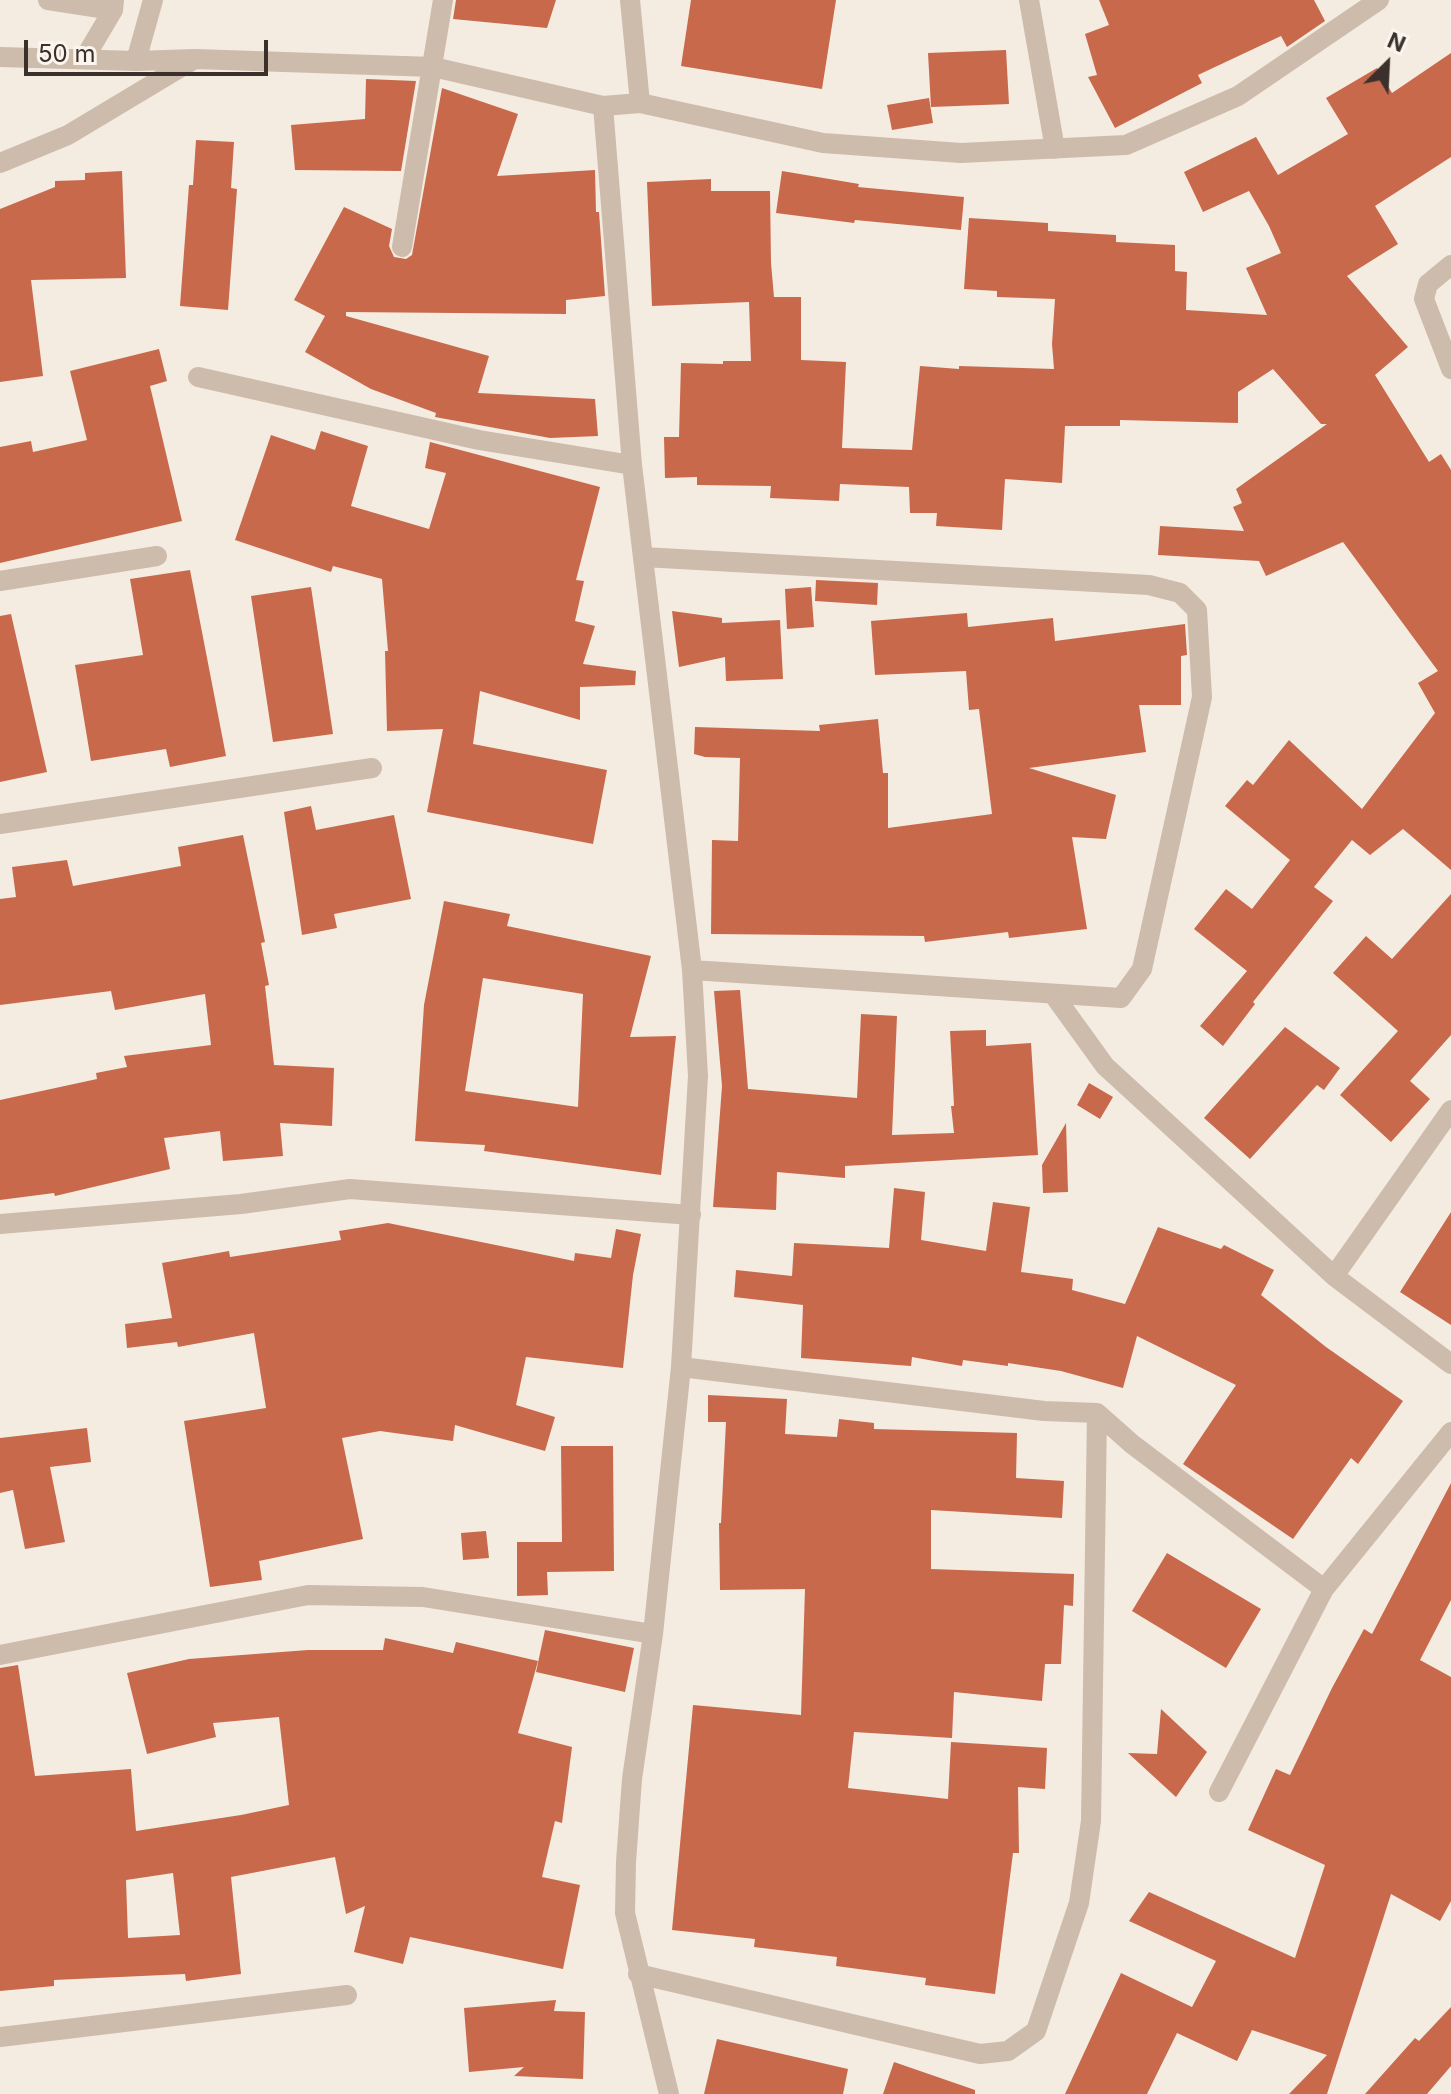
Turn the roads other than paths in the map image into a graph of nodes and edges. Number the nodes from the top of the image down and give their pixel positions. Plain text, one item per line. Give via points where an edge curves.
1 (48, 0) edge
2 (153, 0) edge
3 (443, 0) edge
4 (630, 0) edge
5 (1029, 0) edge
6 (1379, 0) edge
7 (114, 5) edge
8 (0, 57) edge
9 (84, 59) junction
10 (195, 59) junction
11 (136, 61) junction
12 (433, 67) junction
13 (640, 103) junction
14 (603, 106) junction
15 (1055, 149) junction
16 (0, 163) edge
17 (402, 247) dead end
18 (1451, 265) edge
19 (1451, 369) edge
20 (198, 377) dead end
21 (632, 465) junction
22 (157, 556) dead end
23 (643, 557) junction
24 (0, 581) edge
25 (372, 768) dead end
26 (0, 824) edge
27 (692, 970) junction
28 (1053, 994) junction
29 (1451, 1110) edge
30 (691, 1215) junction
31 (0, 1224) edge
32 (1334, 1276) junction
33 (1451, 1364) edge
34 (681, 1367) junction
35 (1097, 1413) junction
36 (1451, 1432) edge
37 (1324, 1589) junction
38 (653, 1634) junction
39 (0, 1655) edge
40 (1219, 1792) dead end
41 (638, 1974) junction
42 (347, 1995) dead end
43 (0, 2037) edge
44 (669, 2094) edge

1 - 7 street
2 - 11 street
3 - 12 street
4 - 13 street
5 - 15 street
6 - 15 street via 1238,96 1126,145
7 - 9 street
8 - 9 street
9 - 11 street
10 - 11 street
10 - 12 street
10 - 16 street via 68,135
12 - 14 street
12 - 17 street
13 - 14 street
13 - 15 street via 823,143 961,153
14 - 21 street
18 - 19 street via 1428,284 1424,299
20 - 21 street via 479,440
21 - 23 street
22 - 24 street
23 - 27 street
23 - 28 street via 1149,585 1180,593 1197,610 1202,697 1142,969 1121,998
25 - 26 street
27 - 28 street
27 - 30 street via 698,1076
28 - 32 street via 1105,1066
29 - 32 street
30 - 31 street via 350,1189 241,1204
30 - 34 street
32 - 33 street
34 - 35 street
34 - 38 street
35 - 37 street
35 - 41 street via 1091,1821 1079,1903 1036,2031 1008,2051 980,2054
36 - 37 street
37 - 40 street
38 - 39 street via 423,1597 308,1595
38 - 41 street via 626,1862 625,1913
41 - 44 street
42 - 43 street

